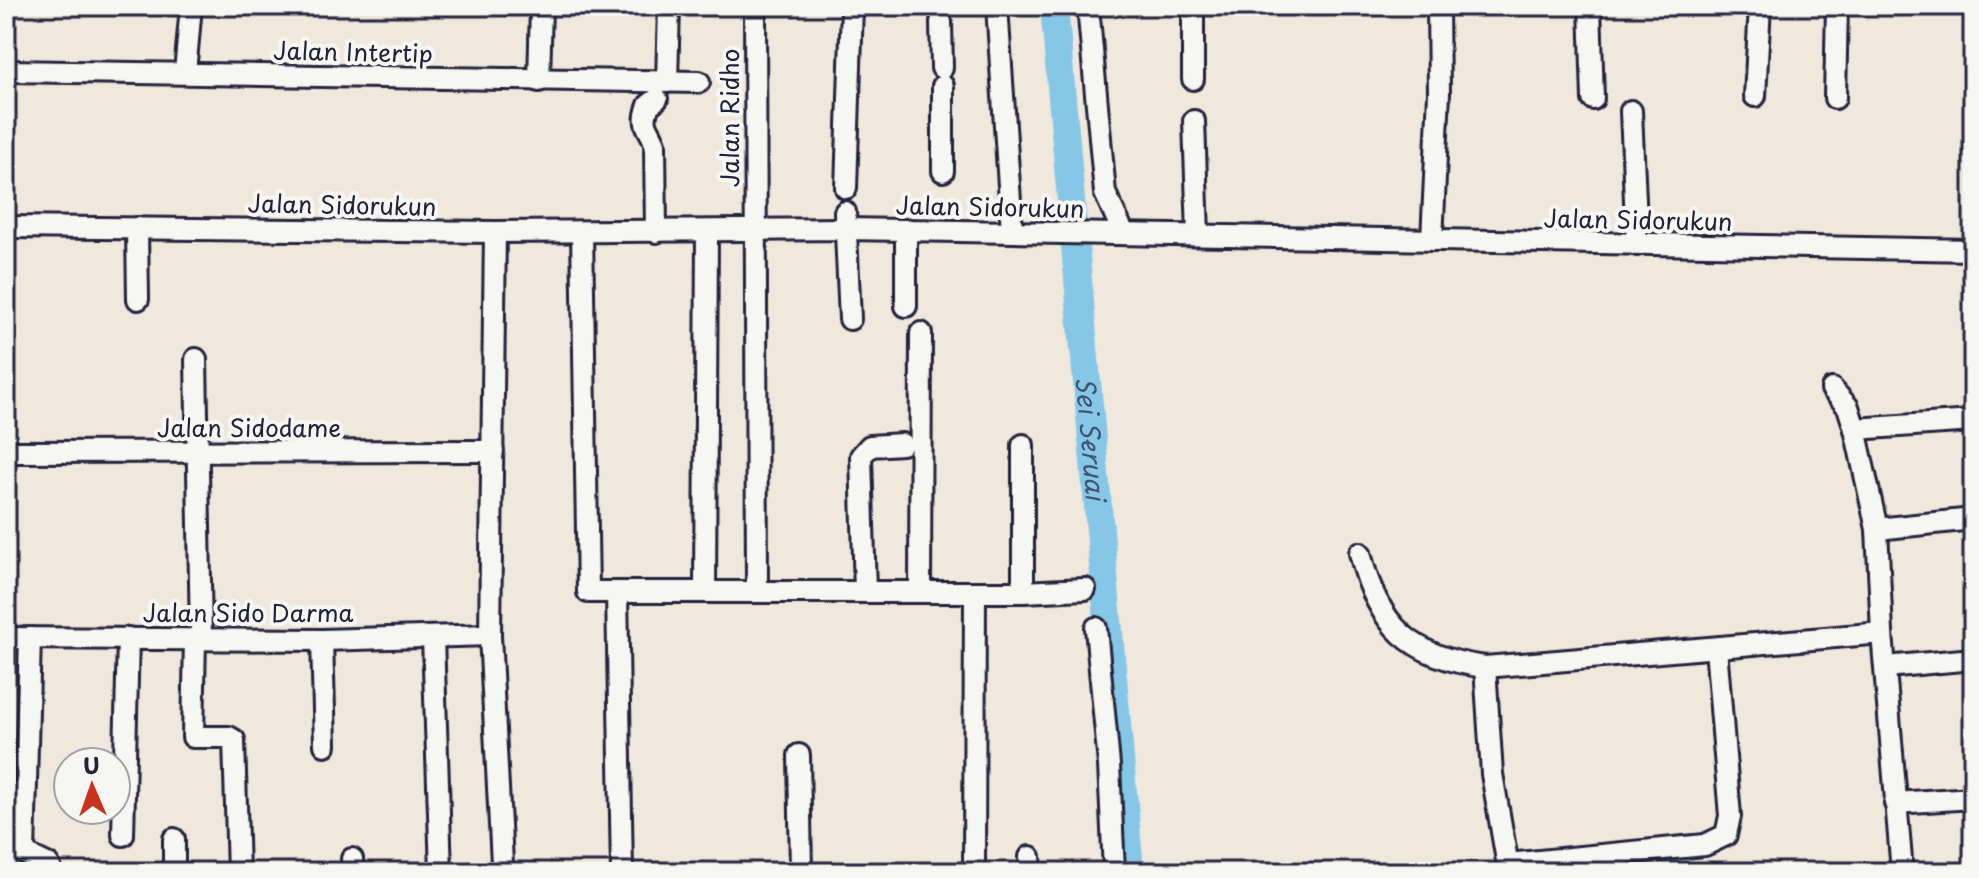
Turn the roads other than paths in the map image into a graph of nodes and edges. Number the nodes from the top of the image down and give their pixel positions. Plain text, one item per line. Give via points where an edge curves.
1 (191, 6) edge
2 (541, 6) edge
3 (669, 6) edge
4 (755, 6) edge
5 (852, 6) edge
6 (997, 6) edge
7 (1088, 6) edge
8 (1193, 6) edge
9 (1438, 6) edge
10 (1590, 6) edge
11 (1760, 6) edge
12 (1837, 6) edge
13 (941, 22) tunnel mouth
14 (6, 71) edge
15 (185, 73) junction
16 (1193, 79) dead end
17 (539, 81) junction
18 (699, 82) dead end
19 (662, 90) junction
20 (1755, 96) dead end
21 (1835, 98) dead end
22 (1593, 99) dead end
23 (1631, 111) dead end
24 (1194, 121) dead end
25 (943, 171) dead end
26 (846, 188) dead end
27 (846, 220) junction
28 (6, 227) edge
29 (137, 228) junction
30 (755, 230) junction
31 (906, 230) junction
32 (1012, 231) junction
33 (495, 232) junction
34 (582, 232) junction
35 (656, 232) junction
36 (707, 232) junction
37 (1118, 234) junction
38 (1198, 235) junction
39 (1432, 240) junction
40 (1637, 245) junction
41 (1973, 250) edge
42 (138, 299) dead end
43 (906, 306) dead end
44 (850, 319) dead end
45 (921, 333) dead end
46 (196, 359) dead end
47 (1832, 389) dead end
48 (1973, 421) edge
49 (1855, 429) junction
50 (902, 444) dead end
51 (1023, 445) dead end
52 (493, 451) junction
53 (6, 452) edge
54 (198, 453) junction
55 (1973, 519) edge
56 (1877, 529) junction
57 (1360, 553) dead end
58 (757, 589) junction
59 (1085, 589) dead end
60 (705, 591) junction
61 (617, 592) junction
62 (865, 592) junction
63 (920, 592) junction
64 (975, 592) junction
65 (1023, 592) junction
66 (1096, 628) dead end
67 (1882, 633) junction
68 (490, 635) junction
69 (6, 638) edge
70 (30, 638) junction
71 (128, 638) junction
72 (198, 638) junction
73 (433, 638) junction
74 (322, 640) junction
75 (1716, 648) junction
76 (1973, 659) edge
77 (1485, 667) junction
78 (1886, 667) junction
79 (325, 745) dead end
80 (799, 755) dead end
81 (1973, 798) edge
82 (1895, 803) junction
83 (123, 835) dead end
84 (174, 839) dead end
85 (502, 863) dead end
86 (1508, 868) edge
87 (52, 872) edge
88 (174, 872) edge
89 (238, 872) edge
90 (441, 872) edge
91 (622, 872) edge
92 (801, 872) edge
93 (974, 872) edge
94 (1114, 872) edge
95 (1902, 872) edge

1 - 15 street
2 - 17 street
3 - 19 street
4 - 30 street, Jalan Ridho
5 - 26 street
6 - 32 street
7 - 37 street via 1105,193
8 - 16 street
9 - 39 street
10 - 22 street
11 - 20 street
12 - 21 street
13 - 25 street
14 - 15 street, Jalan Intertip
15 - 17 street, Jalan Intertip
17 - 19 street, Jalan Intertip
18 - 19 street, Jalan Intertip
19 - 35 street via 645,119 646,133 654,140
23 - 40 street
24 - 38 street
27 - 30 street, Jalan Sidorukun
27 - 31 street, Jalan Sidorukun
27 - 44 street
28 - 29 street, Jalan Sidorukun
29 - 33 street, Jalan Sidorukun
29 - 42 street
30 - 36 street, Jalan Sidorukun
30 - 58 street, Jalan Ridho
31 - 32 street, Jalan Sidorukun
31 - 43 street
32 - 37 street, Jalan Sidorukun
33 - 34 street, Jalan Sidorukun
33 - 52 street
34 - 35 street, Jalan Sidorukun
34 - 61 street via 588,592
35 - 36 street, Jalan Sidorukun
36 - 60 street
37 - 38 street, Jalan Sidorukun
38 - 39 street, Jalan Sidorukun
39 - 40 street, Jalan Sidorukun
40 - 41 street, Jalan Sidorukun
45 - 63 street
46 - 54 street
47 - 49 street via 1848,407
48 - 49 street
49 - 56 street
50 - 62 street via 870,446 861,456
51 - 65 street
52 - 54 street, Jalan Sidodame
52 - 68 street
53 - 54 street, Jalan Sidodame
54 - 72 street
55 - 56 street
56 - 67 street
57 - 77 street via 1376,601 1406,639 1449,662
58 - 60 street
58 - 62 street
59 - 65 street
60 - 61 street
61 - 91 street
62 - 63 street
63 - 64 street
64 - 65 street
64 - 93 street
66 - 94 street
67 - 75 street
67 - 78 street
68 - 73 street, Jalan Sido Darma
68 - 85 street
69 - 70 street, Jalan Sido Darma
70 - 71 street, Jalan Sido Darma
70 - 87 street via 24,853 49,865
71 - 72 street, Jalan Sido Darma
71 - 83 street
72 - 74 street, Jalan Sido Darma
72 - 89 street via 193,737 234,740
73 - 74 street, Jalan Sido Darma
73 - 90 street
74 - 79 street
75 - 77 street
75 - 86 street via 1730,816 1726,835 1705,845
76 - 78 street
77 - 86 street via 1492,774
78 - 82 street
80 - 92 street
81 - 82 street
82 - 95 street
84 - 88 street

